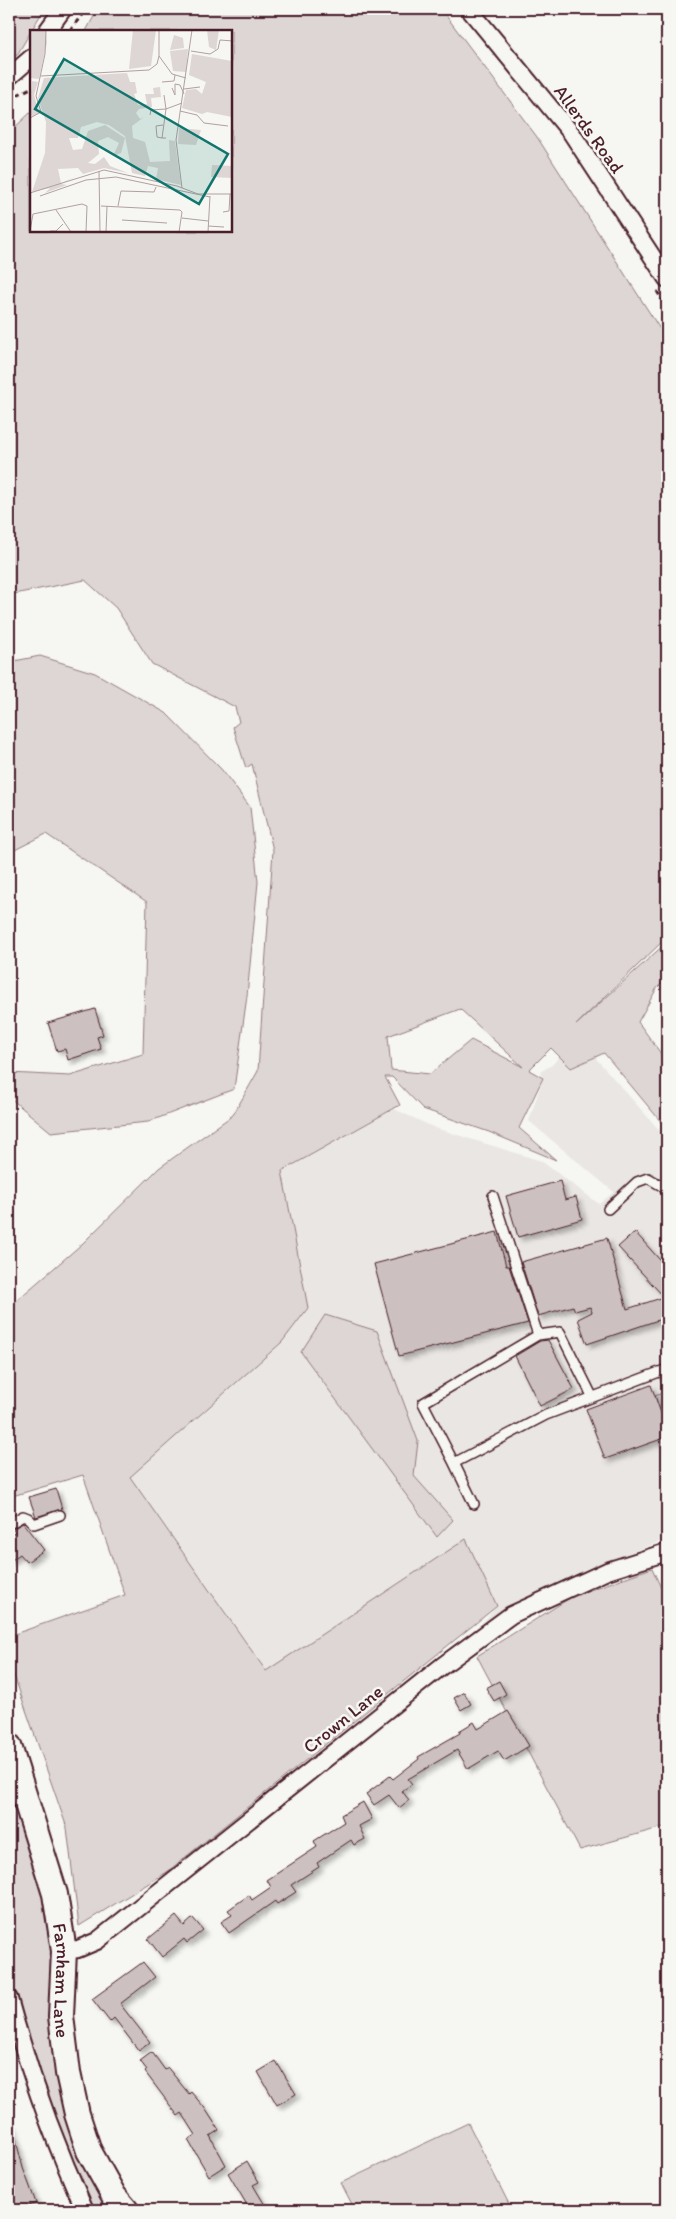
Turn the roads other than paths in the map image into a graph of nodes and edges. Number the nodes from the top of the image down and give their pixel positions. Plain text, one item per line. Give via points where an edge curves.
1 (63, 9) edge
2 (468, 9) edge
3 (49, 30) edge
4 (30, 59) edge
5 (9, 77) edge
6 (667, 279) edge
7 (667, 1191) edge
8 (493, 1196) dead end
9 (608, 1209) dead end
10 (538, 1335) junction
11 (667, 1369) edge
12 (592, 1396) junction
13 (454, 1464) junction
14 (474, 1504) dead end
15 (60, 1515) dead end
16 (9, 1524) edge
17 (667, 1552) edge
18 (9, 1746) edge
19 (64, 1951) junction
20 (9, 1999) edge
21 (85, 2210) edge
22 (126, 2210) edge

1 - 3 street
2 - 6 street, Allerds Road via 572,134
4 - 5 street
7 - 9 lane via 648,1178 637,1182
8 - 10 lane
10 - 12 lane via 560,1332
10 - 13 lane via 424,1403
11 - 12 lane
12 - 13 lane via 546,1415
13 - 14 lane
15 - 16 lane via 34,1524 23,1516
17 - 19 street, Crown Lane via 607,1571 511,1616 442,1666 97,1941
18 - 19 street, Farnham Lane via 55,1894
19 - 22 street, Farnham Lane via 61,2016 77,2114 89,2151 114,2196
20 - 21 street via 23,2052 62,2159

